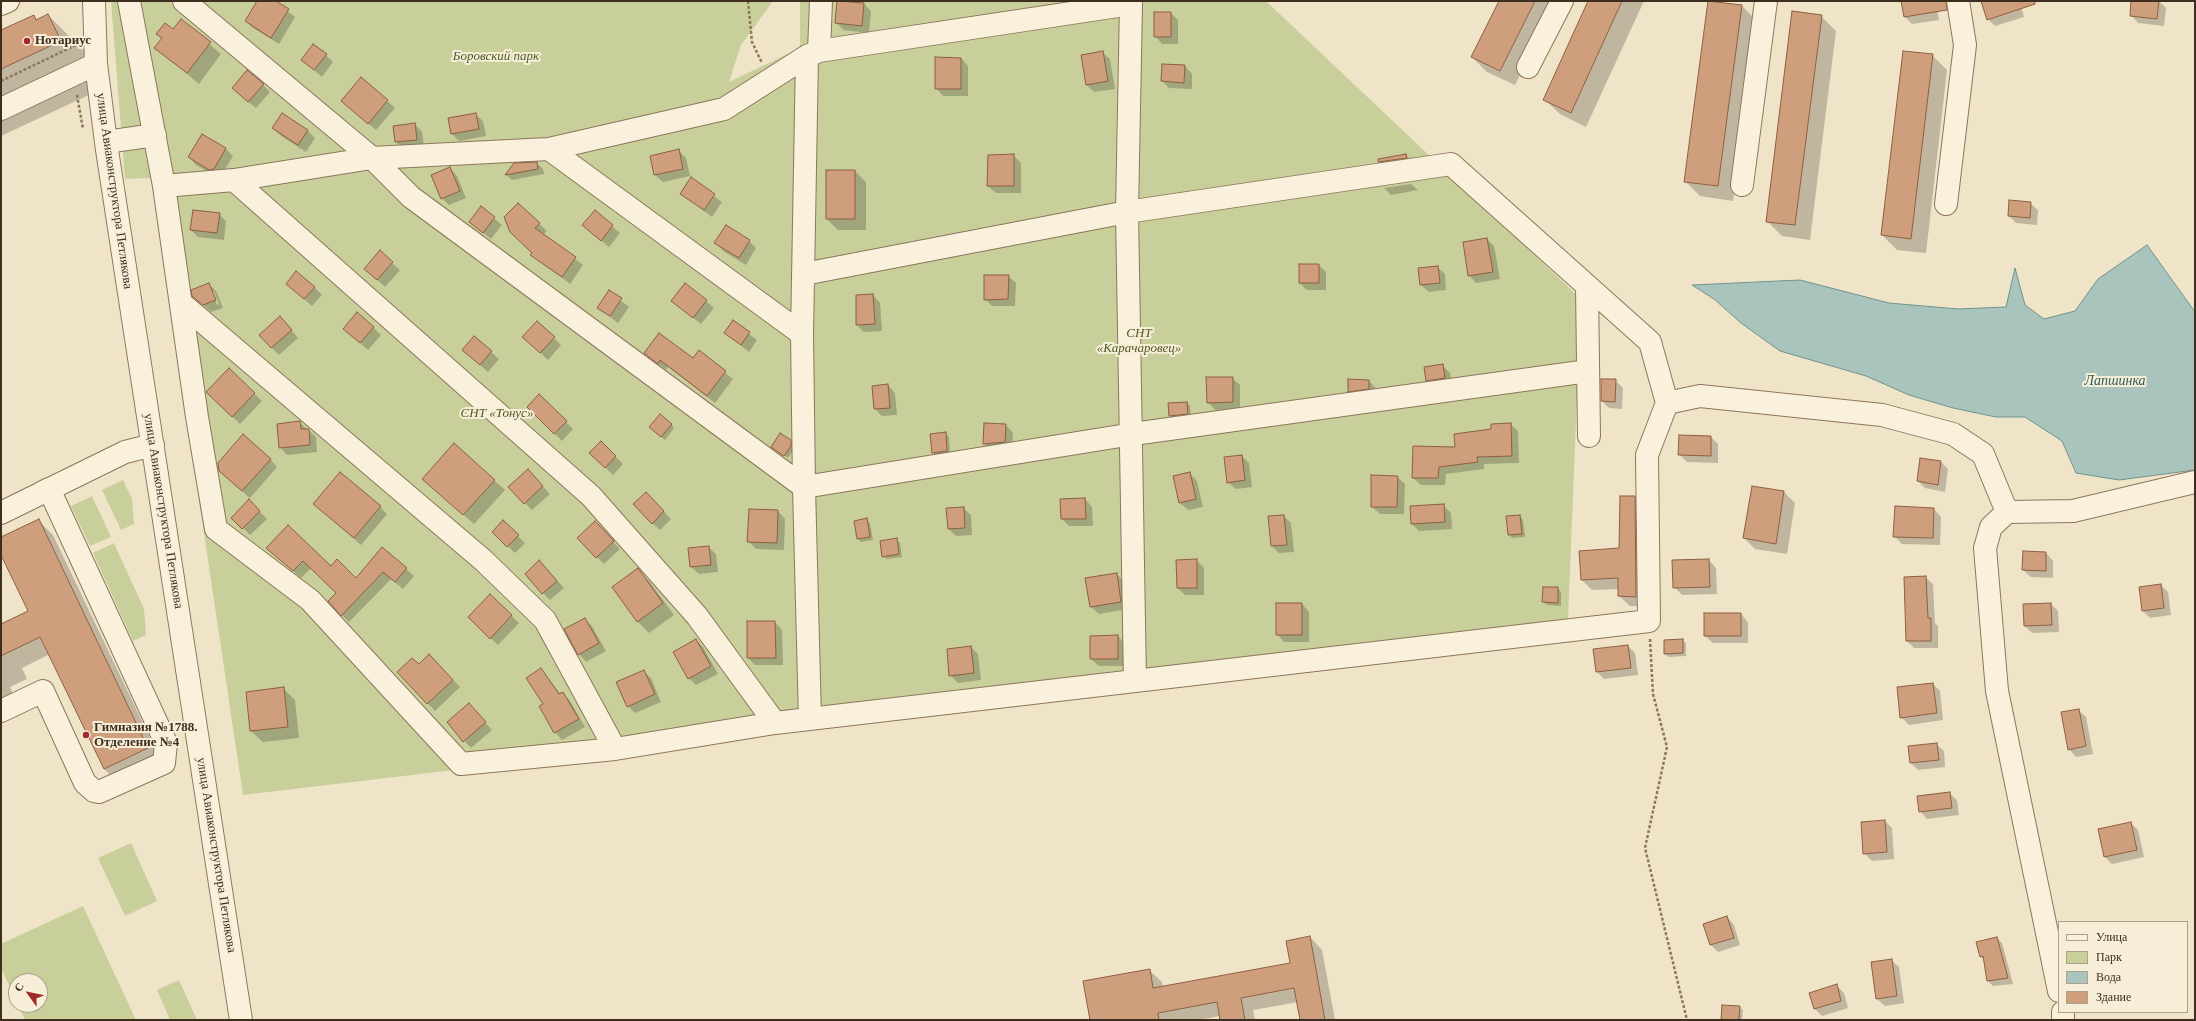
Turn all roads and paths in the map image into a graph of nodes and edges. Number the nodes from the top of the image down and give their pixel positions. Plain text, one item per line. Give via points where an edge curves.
1 (8, 1) edge
2 (94, 1) edge
3 (128, 1) edge
4 (184, 1) edge
5 (748, 1) edge
6 (820, 1) edge
7 (1562, 1) edge
8 (1766, 1) edge
9 (1958, 1) edge
10 (1, 4) edge
11 (76, 38) dead end
12 (813, 54) junction
13 (96, 64) junction
14 (1528, 67) dead end
15 (771, 79) junction
16 (1, 81) edge
17 (1, 109) edge
18 (154, 136) junction
19 (106, 142) junction
20 (549, 149) junction
21 (372, 158) junction
22 (234, 180) junction
23 (1742, 185) dead end
24 (164, 186) junction
25 (1946, 204) dead end
26 (1127, 212) junction
27 (804, 274) junction
28 (1587, 286) junction
29 (182, 304) junction
30 (802, 334) junction
31 (1588, 371) junction
32 (1667, 403) junction
33 (1132, 434) junction
34 (1589, 436) dead end
35 (153, 445) junction
36 (2195, 482) edge
37 (804, 487) junction
38 (41, 493) junction
39 (2007, 512) junction
40 (1, 513) edge
41 (1649, 621) junction
42 (1135, 681) junction
43 (1, 711) edge
44 (810, 719) junction
45 (775, 723) junction
46 (615, 748) junction
47 (2058, 986) edge
48 (241, 1020) edge
49 (1687, 1020) edge

1 - 10 street
2 - 13 street, улица Авиаконструктора Петлякова
3 - 18 street
4 - 21 street
5 - 15 path via 752,42
6 - 12 street
7 - 14 street
8 - 23 street
9 - 25 street via 1965,45
11 - 16 path via 76,45
12 - 15 street
12 - 26 street via 1131,4
12 - 27 street
13 - 17 street
13 - 19 street, улица Авиаконструктора Петлякова
15 - 20 street via 724,109
18 - 19 street
18 - 24 street
19 - 35 street, улица Авиаконструктора Петлякова
20 - 21 street
20 - 30 street
21 - 22 street
21 - 37 street via 411,197
22 - 24 street
22 - 45 street via 591,496 697,616
24 - 29 street
26 - 27 street
26 - 28 street via 1451,164
26 - 33 street
27 - 30 street
28 - 31 street
28 - 32 street via 1650,342
29 - 46 street via 483,560 545,620
29 - 46 street via 196,417 216,529 310,600 460,764
30 - 37 street
31 - 33 street
31 - 34 street
32 - 39 street via 1700,396 1882,415 1953,434 1983,454
32 - 41 street via 1647,455
33 - 37 street
33 - 42 street
35 - 38 street via 126,452
35 - 48 street, улица Авиаконструктора Петлякова
36 - 39 street via 2073,511
37 - 44 street
38 - 40 street
38 - 43 street via 49,490 156,721 166,743 164,763 99,792 94,791 85,783 43,691
39 - 47 street via 1991,527 1985,548 1997,691
41 - 42 street
41 - 49 path via 1653,694 1667,747 1645,848
42 - 44 street
44 - 45 street
45 - 46 street

